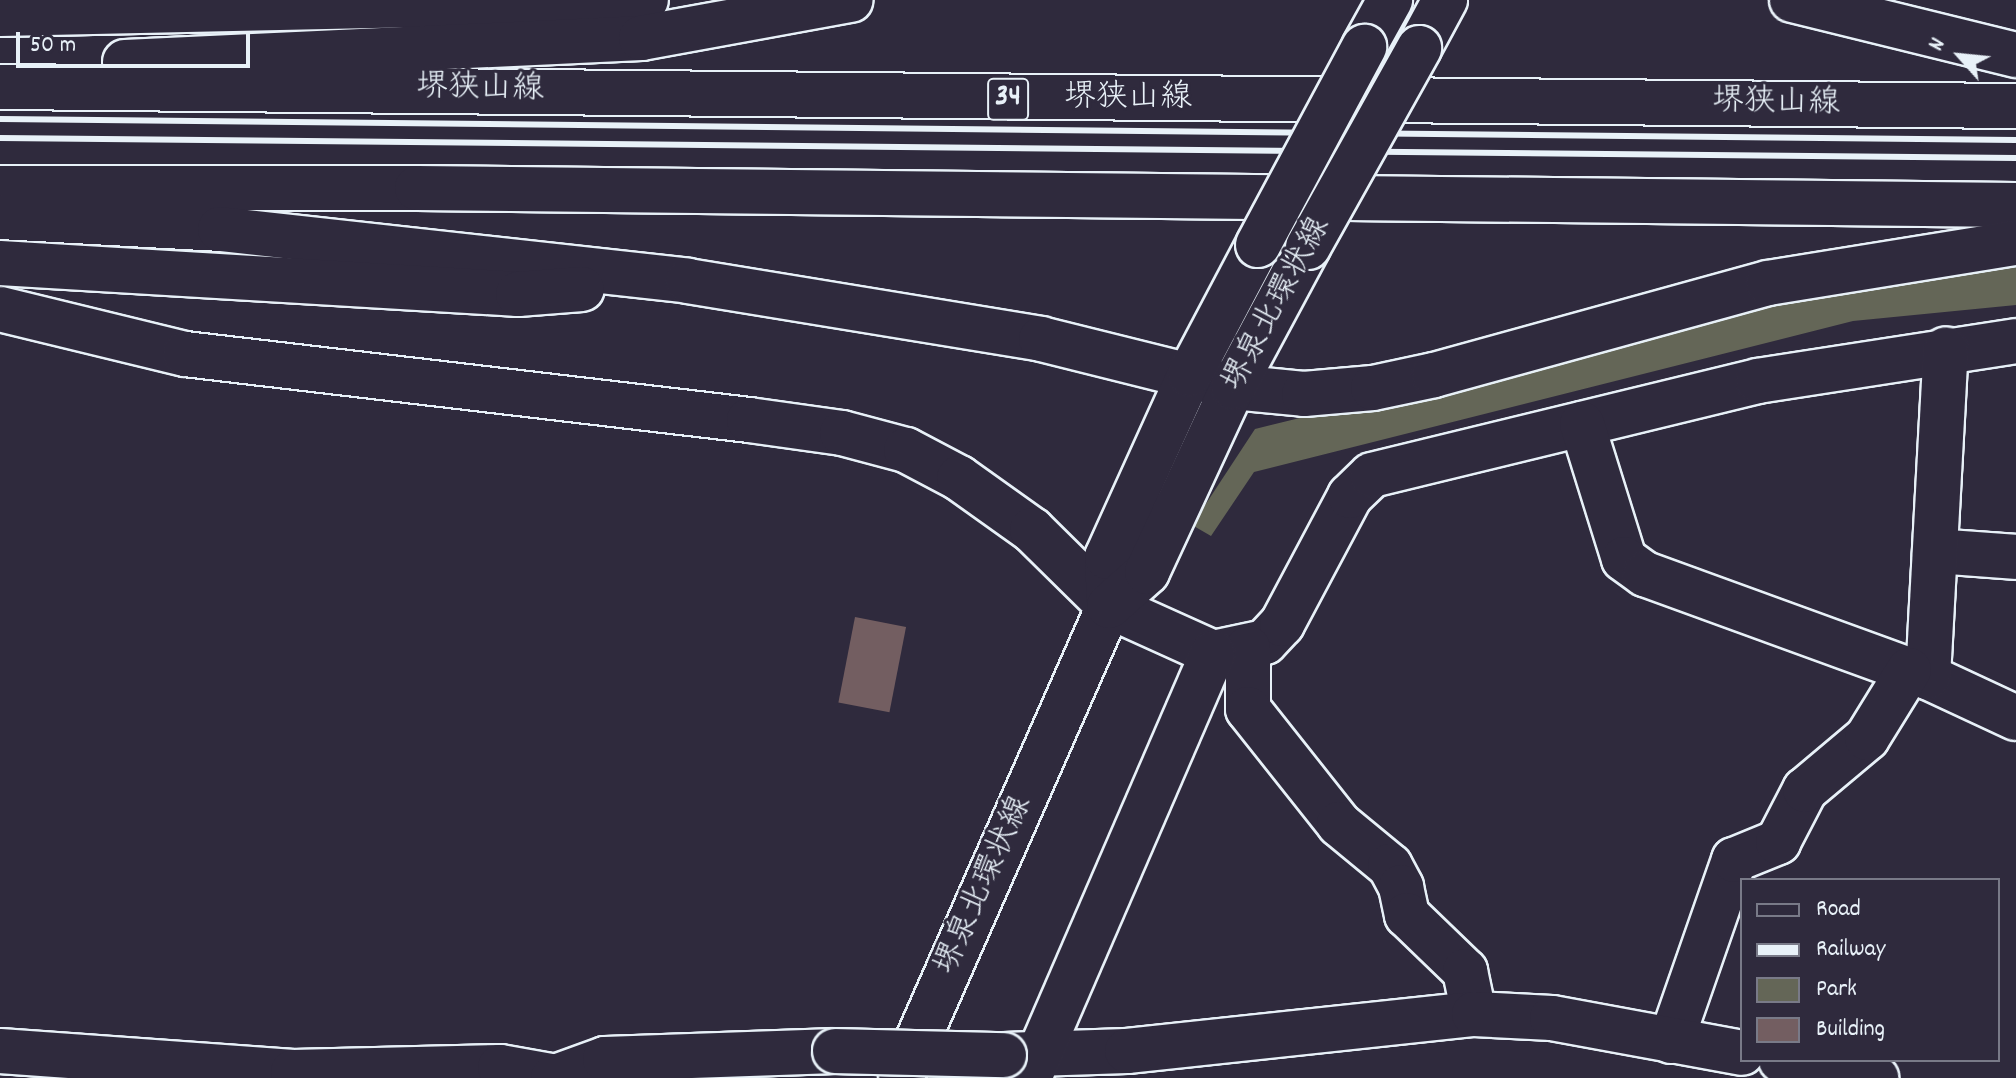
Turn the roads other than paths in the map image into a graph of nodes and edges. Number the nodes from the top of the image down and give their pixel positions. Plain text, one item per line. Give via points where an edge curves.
1 (646, 0) edge
2 (851, 0) edge
3 (1390, 0) edge
4 (1445, 0) edge
5 (1792, 0) edge
6 (0, 14) edge
7 (2016, 55) edge
8 (0, 84) edge
9 (2016, 106) edge
10 (0, 188) edge
11 (2016, 205) edge
12 (0, 217) edge
13 (2016, 243) edge
14 (0, 263) edge
15 (688, 281) junction
16 (0, 309) edge
17 (2016, 341) edge
18 (1946, 349) junction
19 (1190, 374) junction
20 (1233, 387) junction
21 (1582, 424) junction
22 (1935, 551) junction
23 (2016, 557) edge
24 (1109, 606) junction
25 (1230, 651) junction
26 (1918, 674) junction
27 (2016, 718) edge
28 (1474, 1014) junction
29 (1671, 1041) junction
30 (1740, 1053) edge
31 (1792, 1062) edge
32 (1024, 1063) edge
33 (6, 1068) edge
34 (554, 1077) edge
35 (901, 1078) edge
36 (1876, 1078) edge

1 - 6 main road
2 - 8 main road via 641,38 145,59
3 - 19 main road, 堺泉北環状線, bridge
4 - 20 main road, 堺泉北環状線, bridge
5 - 7 main road
8 - 9 main road, 堺狭山線 / 34
10 - 11 main road
12 - 15 main road via 220,229
13 - 20 main road via 1768,283 1373,388 1304,394
14 - 15 main road via 518,294
15 - 19 main road via 1041,339
16 - 24 main road via 185,354 842,433 906,450 959,478 1032,530
17 - 18 main road
18 - 21 main road via 1758,381
18 - 22 main road
19 - 20 main road
19 - 24 main road, 堺泉北環状線 via 1107,557
20 - 24 main road, 堺泉北環状線 via 1147,572
21 - 25 main road via 1372,475 1350,496 1282,624 1265,642
21 - 26 main road via 1624,559 1645,574
22 - 23 main road
22 - 26 main road
24 - 25 main road
24 - 35 main road, 堺泉北環状線
25 - 28 main road via 1248,709 1339,824 1390,866 1407,915 1465,971
25 - 32 main road
26 - 27 main road
26 - 29 main road via 1867,738 1805,790 1778,842 1734,860
28 - 29 main road via 1552,1018
28 - 32 main road
29 - 30 main road
31 - 36 main road
32 - 34 main road, bridge via 835,1051 605,1059
33 - 34 main road via 293,1072 500,1067

